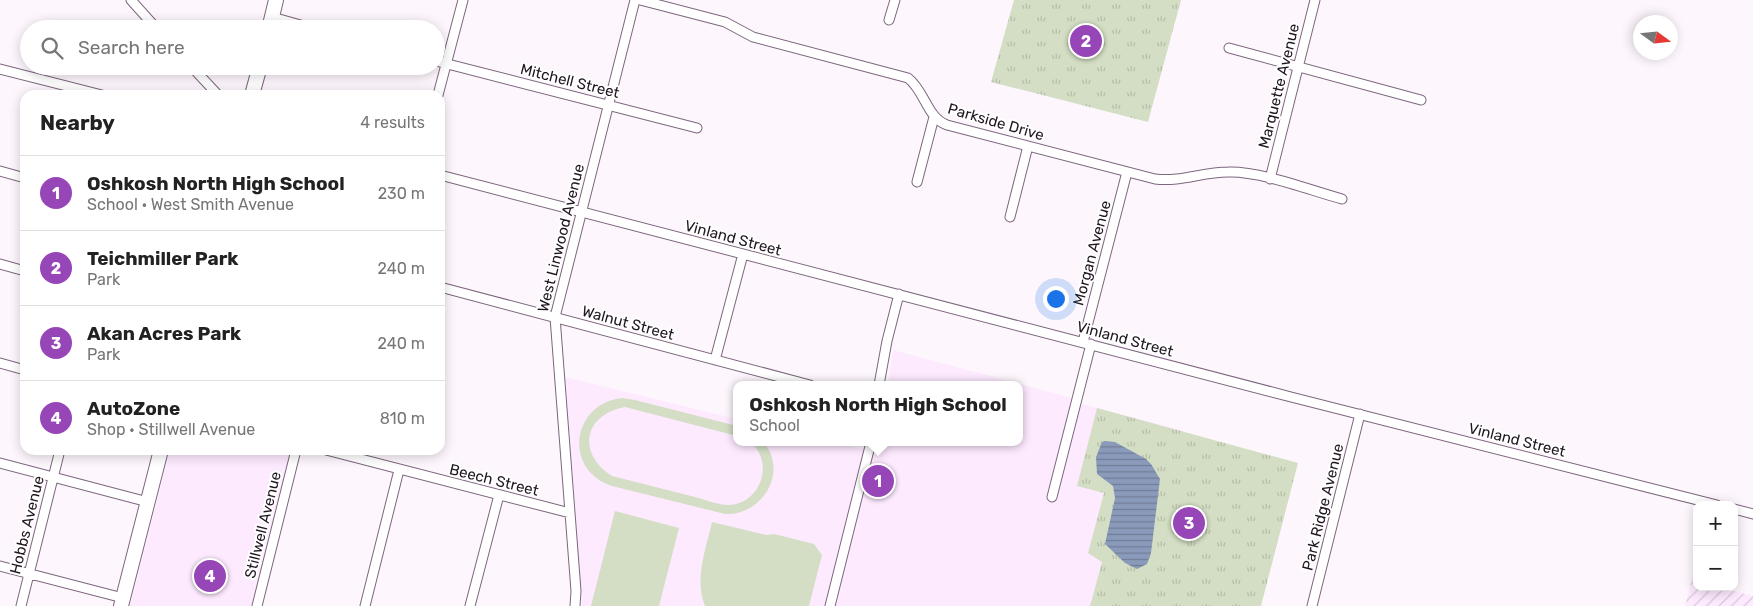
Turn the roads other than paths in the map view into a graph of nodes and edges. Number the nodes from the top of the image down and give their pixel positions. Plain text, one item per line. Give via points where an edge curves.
1 (130, 0) edge
2 (276, 0) edge
3 (463, 0) edge
4 (635, 0) edge
5 (640, 0) edge
6 (894, 0) edge
7 (1315, 0) edge
8 (149, 20) edge
9 (271, 20) edge
10 (889, 20) dead end
11 (1229, 48) dead end
12 (446, 64) junction
13 (1298, 66) junction
14 (445, 68) edge
15 (0, 69) edge
16 (20, 74) edge
17 (24, 75) edge
18 (199, 75) edge
19 (258, 75) edge
20 (443, 75) edge
21 (82, 90) edge
22 (213, 90) edge
23 (253, 90) edge
24 (439, 90) edge
25 (1421, 100) dead end
26 (609, 105) junction
27 (934, 117) junction
28 (697, 128) dead end
29 (1028, 146) junction
30 (0, 171) edge
31 (1127, 172) junction
32 (445, 176) edge
33 (20, 177) edge
34 (1270, 180) junction
35 (917, 182) dead end
36 (1342, 199) dead end
37 (581, 212) junction
38 (1010, 217) dead end
39 (743, 254) junction
40 (0, 264) edge
41 (20, 270) edge
42 (445, 288) edge
43 (899, 294) junction
44 (555, 317) junction
45 (1087, 343) junction
46 (716, 360) junction
47 (0, 364) edge
48 (20, 369) edge
49 (795, 381) edge
50 (880, 381) edge
51 (1360, 414) junction
52 (870, 446) edge
53 (59, 455) edge
54 (161, 455) edge
55 (295, 455) edge
56 (344, 455) edge
57 (0, 463) edge
58 (399, 470) junction
59 (53, 477) junction
60 (499, 495) junction
61 (1052, 497) dead end
62 (1701, 501) edge
63 (148, 502) junction
64 (1738, 510) edge
65 (570, 513) junction
66 (1753, 514) edge
67 (0, 566) edge
68 (29, 574) junction
69 (122, 602) edge
70 (21, 606) edge
71 (257, 606) edge
72 (365, 606) edge
73 (470, 606) edge
74 (575, 606) edge
75 (830, 606) edge
76 (1312, 606) edge

1 - 8 street
2 - 9 main road
3 - 12 street
4 - 26 street, West Linwood Avenue
5 - 27 street, Parkside Drive via 724,22 753,37 908,78 918,87
6 - 10 street
7 - 13 street, Marquette Avenue
11 - 13 street
12 - 14 street
12 - 26 street, Mitchell Street
13 - 25 street
13 - 34 street, Marquette Avenue
15 - 16 street
17 - 21 street
18 - 22 street
19 - 23 main road
20 - 24 street
26 - 28 street, Mitchell Street
26 - 37 street, West Linwood Avenue
27 - 29 street, Parkside Drive via 947,125
27 - 35 street
29 - 31 street, Parkside Drive
29 - 38 street
30 - 33 street
31 - 34 street, Parkside Drive via 1170,181 1228,172
31 - 45 street, Morgan Avenue
32 - 37 street, Vinland Street
34 - 36 street, Parkside Drive
37 - 39 street, Vinland Street
37 - 44 street, West Linwood Avenue
39 - 43 street, Vinland Street
39 - 46 street
40 - 41 street
42 - 44 street, Walnut Street
43 - 45 street, Vinland Street
43 - 50 street
44 - 46 street, Walnut Street
44 - 65 street, West Linwood Avenue
45 - 51 street, Vinland Street
45 - 61 street, Morgan Avenue
46 - 49 street, Walnut Street
47 - 48 street
51 - 62 street, Vinland Street
51 - 76 street, Park Ridge Avenue
52 - 75 street
53 - 59 street, Hobbs Avenue
54 - 63 main road
55 - 71 street, Stillwell Avenue
56 - 58 street, Beech Street
57 - 59 street
58 - 60 street, Beech Street
58 - 72 street
59 - 63 street
59 - 68 street, Hobbs Avenue
60 - 65 street, Beech Street
60 - 73 street
63 - 69 main road
64 - 66 street
65 - 74 street, West Linwood Avenue
67 - 68 street
68 - 69 street
68 - 70 street, Hobbs Avenue

